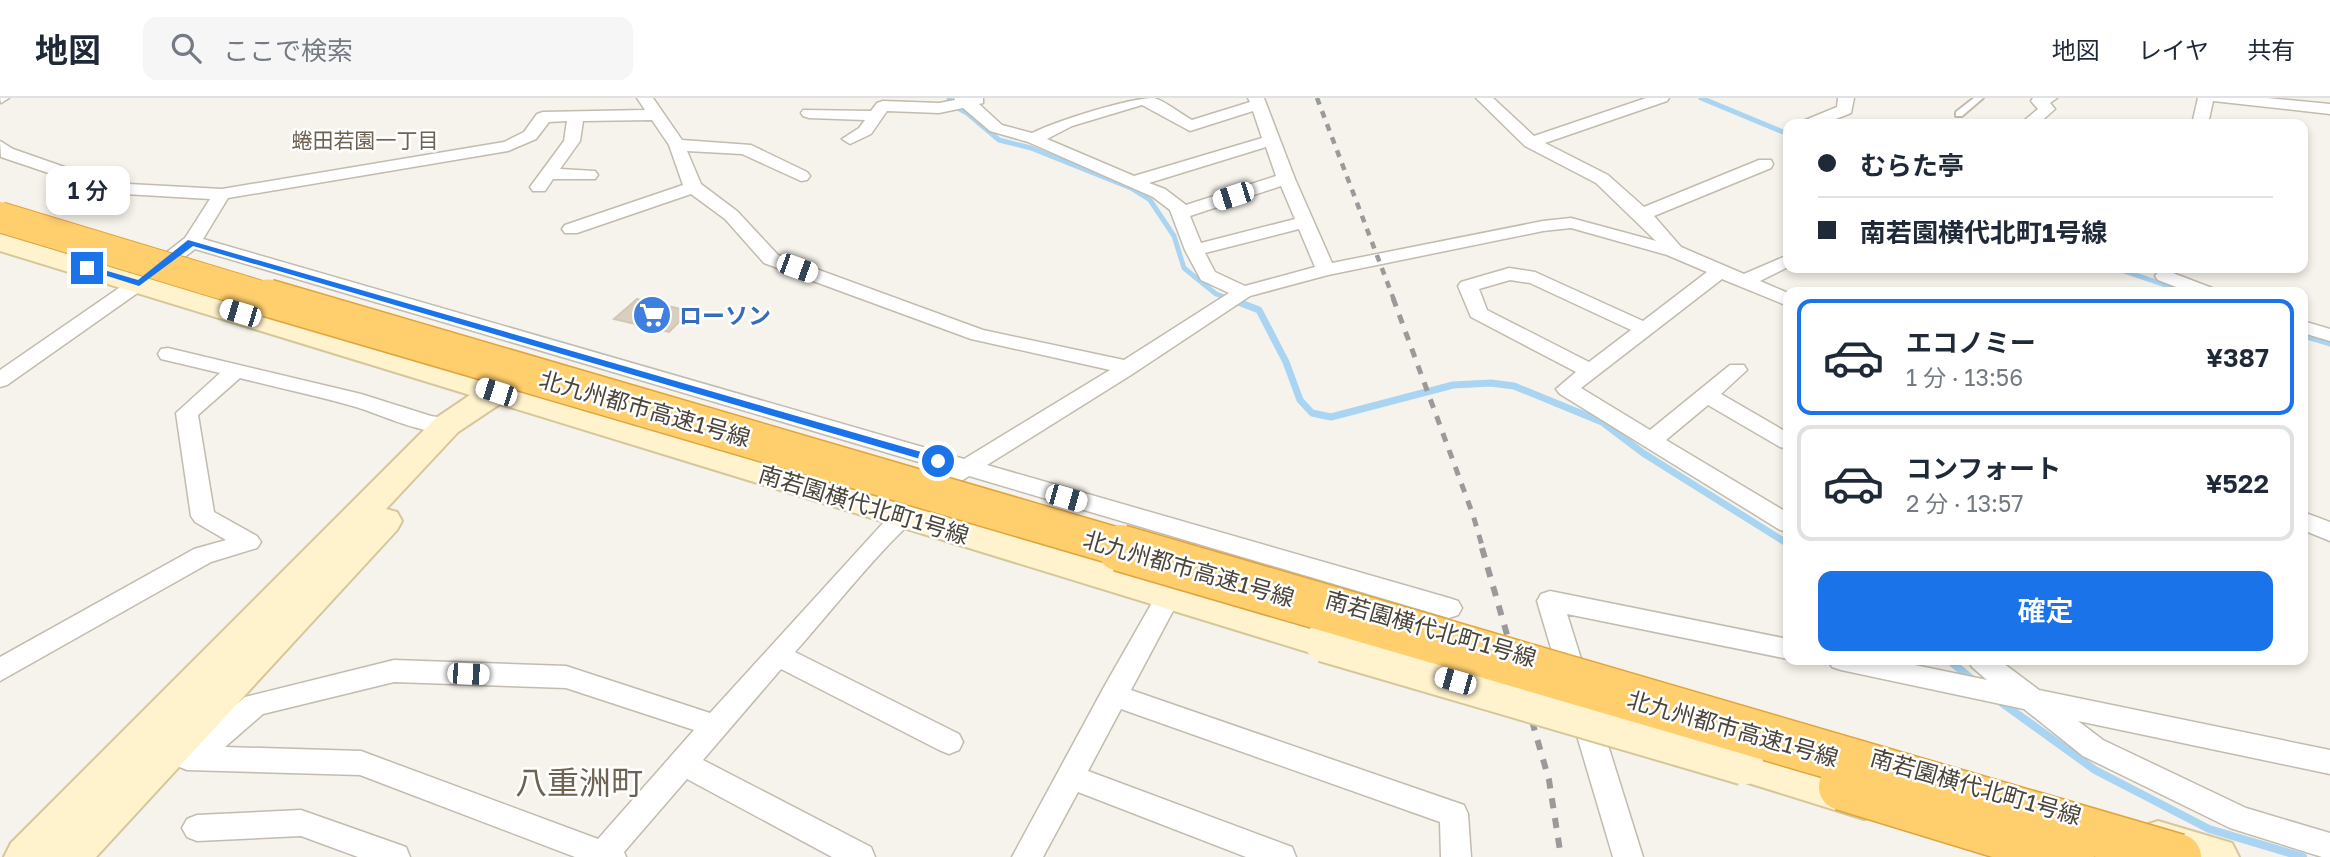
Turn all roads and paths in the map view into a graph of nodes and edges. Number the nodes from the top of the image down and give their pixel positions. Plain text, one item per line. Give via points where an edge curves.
1 (546, 98) edge
2 (645, 98) edge
3 (984, 98) edge
4 (1483, 98) edge
5 (1661, 98) edge
6 (1846, 98) edge
7 (1979, 98) edge
8 (2049, 98) edge
9 (2206, 98) edge
10 (2220, 98) edge
11 (1146, 99) edge
12 (1257, 101) edge
13 (957, 103) edge
14 (2330, 109) edge
15 (809, 113) dead end
16 (1959, 114) dead end
17 (656, 115) junction
18 (576, 116) junction
19 (878, 116) junction
20 (543, 117) junction
21 (1822, 119) edge
22 (2034, 119) edge
23 (2201, 119) edge
24 (850, 139) dead end
25 (1034, 139) junction
26 (1272, 140) junction
27 (1531, 142) junction
28 (677, 145) junction
29 (0, 146) edge
30 (1765, 164) dead end
31 (589, 175) dead end
32 (801, 176) dead end
33 (1286, 179) junction
34 (544, 181) joint
35 (1133, 181) junction
36 (693, 187) junction
37 (222, 194) junction
38 (0, 214) edge
39 (1180, 214) junction
40 (1642, 215) junction
41 (1306, 222) junction
42 (571, 229) dead end
43 (0, 239) edge
44 (191, 242) junction
45 (1194, 250) junction
46 (1674, 251) junction
47 (1783, 262) edge
48 (164, 264) junction
49 (1326, 270) junction
50 (1720, 271) junction
51 (2163, 279) edge
52 (1744, 281) junction
53 (139, 283) junction
54 (2189, 287) edge
55 (1243, 292) junction
56 (1783, 298) edge
57 (2308, 328) edge
58 (1645, 329) junction
59 (2330, 335) edge
60 (168, 354) dead end
61 (1124, 370) junction
62 (1737, 370) dead end
63 (1591, 371) junction
64 (234, 372) junction
65 (0, 380) edge
66 (508, 380) junction
67 (1706, 395) junction
68 (447, 425) junction
69 (1783, 439) edge
70 (1652, 440) junction
71 (964, 468) junction
72 (931, 489) junction
73 (903, 516) junction
74 (1783, 521) edge
75 (2308, 522) edge
76 (2330, 532) edge
77 (1170, 594) junction
78 (1450, 608) dead end
79 (1783, 648) edge
80 (777, 655) junction
81 (1866, 665) edge
82 (1988, 665) edge
83 (0, 669) edge
84 (1113, 695) junction
85 (2033, 699) junction
86 (716, 726) junction
87 (949, 742) dead end
88 (178, 757) junction
89 (2330, 762) edge
90 (683, 763) junction
91 (1072, 777) junction
92 (197, 828) dead end
93 (2330, 846) edge
94 (606, 856) edge
95 (26, 857) edge
96 (68, 857) edge
97 (395, 857) edge
98 (860, 857) edge
99 (1027, 857) edge
100 (1281, 857) edge
101 (1456, 857) edge
102 (1628, 857) edge
103 (2051, 857) edge
104 (2071, 857) edge
105 (2178, 857) edge
106 (2217, 857) edge

1 - 20 street
2 - 17 street
3 - 13 street
4 - 27 street
5 - 27 street
6 - 21 street via 1845,110
7 - 16 lane
8 - 22 street via 2039,101 2047,109
9 - 23 street
10 - 14 street
11 - 12 street via 1190,126
11 - 25 street via 1066,123
12 - 26 street
13 - 19 street via 883,106
13 - 25 street via 996,128
15 - 19 street
17 - 18 street
17 - 28 street
18 - 20 street
18 - 34 street via 572,141
19 - 24 street
20 - 37 street via 530,137 508,145
25 - 35 street
26 - 33 street
26 - 35 street
27 - 40 street via 1602,178
28 - 32 street via 745,149
28 - 36 street
29 - 37 street via 7,153 108,188
30 - 40 street
31 - 34 street
33 - 39 street
33 - 41 street
35 - 39 street via 1159,193 1178,207
36 - 42 street
36 - 61 street via 731,215 772,259 978,335 1114,362
37 - 44 street
38 - 48 street, 南若園横代北町1号線
38 - 105 highway, 北九州都市高速1号線, bridge via 133,259
39 - 45 street
40 - 46 street
41 - 45 street
41 - 49 street
43 - 53 street, 南若園横代北町1号線
43 - 104 highway, 北九州都市高速1号線, bridge
44 - 48 street
44 - 71 street
45 - 55 street via 1208,276
46 - 49 street via 1571,223
46 - 50 street
47 - 52 street
48 - 53 street
48 - 66 street, 南若園横代北町1号線
49 - 55 street
50 - 52 street
50 - 58 street
51 - 54 street
52 - 56 street
53 - 65 street
53 - 66 street, 南若園横代北町1号線
55 - 61 street
57 - 59 street
58 - 63 street
58 - 63 street via 1535,278 1509,274 1468,286 1479,313
60 - 64 street
61 - 71 street
62 - 67 street
63 - 70 street via 1567,389
64 - 68 street
64 - 83 street via 187,413 202,516 248,542 203,555
66 - 68 street
66 - 72 street, 南若園横代北町1号線
66 - 73 street, 南若園横代北町1号線
66 - 88 street via 472,429
67 - 69 street
67 - 70 street
68 - 95 street
70 - 74 street
71 - 72 street
71 - 78 street
72 - 73 street
72 - 106 street, 南若園横代北町1号線 via 1375,612
73 - 77 street, 南若園横代北町1号線
73 - 80 street
75 - 76 street
77 - 84 street
77 - 103 street, 南若園横代北町1号線, bridge
79 - 102 street via 1550,601
80 - 86 street
80 - 87 street
81 - 85 street
82 - 85 street
84 - 91 street
84 - 101 street via 1454,814
85 - 89 street
85 - 93 street via 2093,748 2240,818
86 - 88 street via 566,677 394,671 255,705
86 - 90 street
88 - 94 street via 361,763
88 - 96 street
90 - 94 street
90 - 98 street
91 - 99 street
91 - 100 street
92 - 97 street via 301,822

